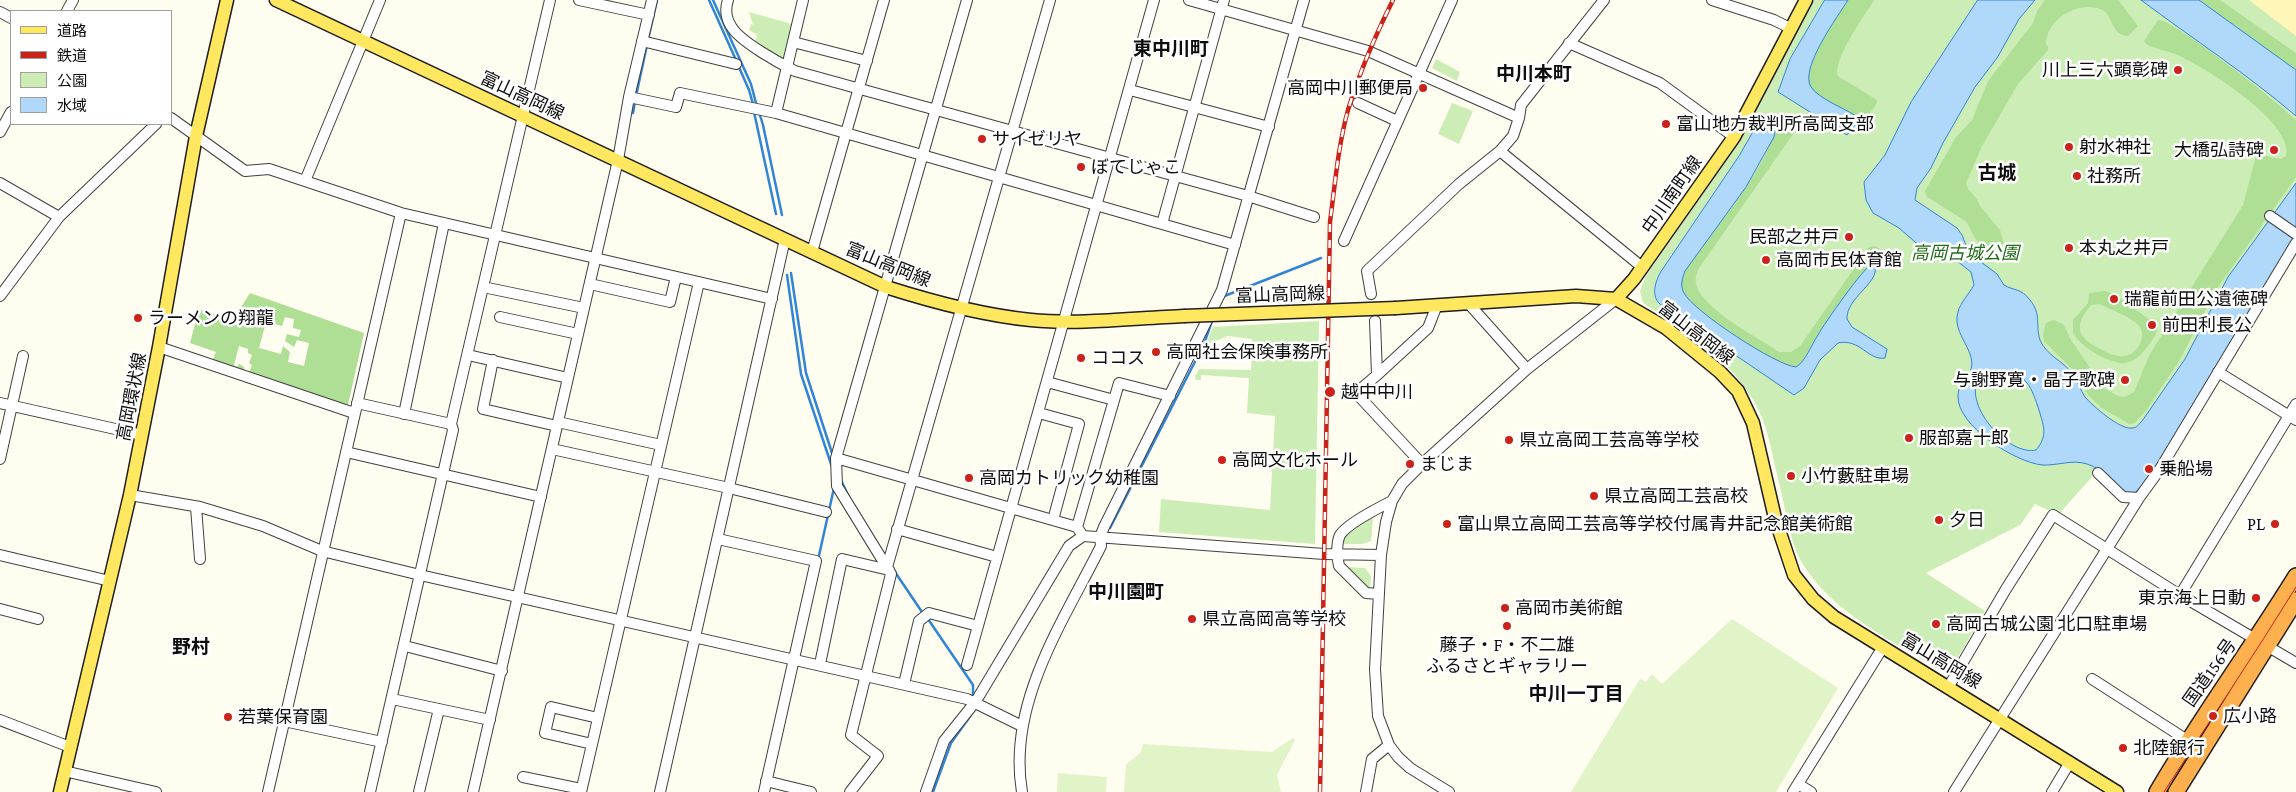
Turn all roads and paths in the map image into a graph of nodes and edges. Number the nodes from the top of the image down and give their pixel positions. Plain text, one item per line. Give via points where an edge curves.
1 (276, 0) edge
2 (380, 0) edge
3 (550, 0) edge
4 (579, 0) edge
5 (652, 0) edge
6 (728, 0) edge
7 (803, 0) edge
8 (884, 0) edge
9 (966, 0) edge
10 (1050, 0) edge
11 (1154, 0) edge
12 (1189, 0) edge
13 (1304, 0) edge
14 (1452, 0) edge
15 (1604, 0) edge
16 (1712, 0) edge
17 (1806, 0) edge
18 (228, 2) edge
19 (1223, 5) edge
20 (649, 15) junction
21 (1790, 28) junction
22 (1296, 30) junction
23 (642, 41) junction
24 (363, 42) junction
25 (793, 42) junction
26 (1569, 43) junction
27 (867, 61) junction
28 (736, 64) dead end
29 (786, 66) junction
30 (1420, 74) junction
31 (858, 90) junction
32 (1130, 90) junction
33 (633, 98) junction
34 (1358, 103) dead end
35 (1196, 107) junction
36 (934, 111) junction
37 (776, 113) junction
38 (10, 114) edge
39 (523, 116) junction
40 (1519, 118) junction
41 (172, 119) edge
42 (1397, 121) junction
43 (155, 125) edge
44 (1269, 127) junction
45 (1013, 131) junction
46 (0, 132) edge
47 (846, 134) junction
48 (196, 136) junction
49 (1734, 137) junction
50 (1500, 151) junction
51 (922, 155) junction
52 (1109, 158) junction
53 (618, 160) junction
54 (999, 178) junction
55 (1176, 178) junction
56 (304, 181) junction
57 (0, 183) edge
58 (1248, 196) junction
59 (1096, 205) junction
60 (401, 213) junction
61 (2270, 216) dead end
62 (59, 217) junction
63 (1314, 217) dead end
64 (444, 223) junction
65 (1162, 224) junction
66 (495, 234) junction
67 (2296, 234) edge
68 (785, 239) junction
69 (1344, 241) dead end
70 (2296, 243) edge
71 (1235, 245) junction
72 (812, 252) junction
73 (596, 257) junction
74 (1642, 267) junction
75 (676, 277) junction
76 (699, 282) junction
77 (590, 284) junction
78 (483, 287) junction
79 (886, 287) junction
80 (1371, 294) dead end
81 (0, 296) edge
82 (772, 299) junction
83 (1616, 299) junction
84 (1469, 304) junction
85 (1437, 305) junction
86 (584, 308) junction
87 (961, 308) junction
88 (500, 317) dead end
89 (1064, 321) junction
90 (1375, 321) dead end
91 (578, 334) junction
92 (160, 347) junction
93 (468, 355) junction
94 (23, 356) dead end
95 (493, 360) junction
96 (1527, 369) junction
97 (2218, 372) junction
98 (1377, 375) junction
99 (568, 378) junction
100 (1047, 382) junction
101 (1170, 396) junction
102 (1114, 400) junction
103 (0, 403) edge
104 (2296, 404) edge
105 (12, 406) junction
106 (356, 408) junction
107 (1039, 413) junction
108 (404, 414) junction
109 (2292, 418) edge
110 (451, 424) junction
111 (558, 424) junction
112 (142, 435) junction
113 (661, 445) junction
114 (552, 449) junction
115 (346, 452) junction
116 (836, 458) junction
117 (0, 459) edge
118 (1422, 464) junction
119 (655, 473) junction
120 (2098, 473) dead end
121 (443, 474) junction
122 (911, 479) junction
123 (729, 488) junction
124 (130, 495) junction
125 (541, 497) junction
126 (2139, 498) junction
127 (1392, 501) junction
128 (196, 507) junction
129 (1012, 508) junction
130 (826, 512) dead end
131 (1053, 520) junction
132 (897, 530) junction
133 (1080, 531) junction
134 (1100, 537) junction
135 (718, 539) junction
136 (2107, 548) junction
137 (322, 551) junction
138 (1338, 554) junction
139 (0, 555) edge
140 (1381, 555) junction
141 (998, 557) junction
142 (200, 559) dead end
143 (888, 569) junction
144 (420, 575) junction
145 (2296, 576) edge
146 (110, 581) junction
147 (1379, 594) junction
148 (2180, 595) junction
149 (518, 597) junction
150 (2296, 600) edge
151 (0, 609) edge
152 (38, 618) dead end
153 (620, 620) junction
154 (978, 626) junction
155 (696, 637) junction
156 (2262, 642) junction
157 (405, 646) junction
158 (1883, 647) junction
159 (794, 659) junction
160 (2296, 663) edge
161 (820, 664) junction
162 (968, 665) dead end
163 (502, 671) junction
164 (867, 675) junction
165 (2092, 680) dead end
166 (904, 684) junction
167 (1949, 686) junction
168 (392, 699) junction
169 (972, 703) junction
170 (438, 709) junction
171 (598, 718) junction
172 (2000, 718) junction
173 (0, 720) edge
174 (284, 720) junction
175 (490, 720) junction
176 (1022, 726) junction
177 (2187, 740) junction
178 (382, 742) junction
179 (592, 744) junction
180 (1389, 745) junction
181 (70, 747) junction
182 (2070, 762) junction
183 (64, 771) junction
184 (523, 777) dead end
185 (766, 781) junction
186 (1796, 788) edge
187 (128, 789) edge
188 (581, 791) edge
189 (60, 792) edge
190 (156, 792) edge
191 (268, 792) edge
192 (370, 792) edge
193 (419, 792) edge
194 (473, 792) edge
195 (660, 792) edge
196 (764, 792) edge
197 (812, 792) edge
198 (850, 792) edge
199 (926, 792) edge
200 (1022, 792) edge
201 (1366, 792) edge
202 (1449, 792) edge
203 (1811, 792) edge
204 (1954, 792) edge
205 (2052, 792) edge
206 (2117, 792) edge
207 (2156, 792) edge
208 (2176, 792) edge

1 - 24 main road, 富山高岡線
2 - 24 street
3 - 39 street
4 - 20 street
5 - 20 street
6 - 29 street via 725,9 731,27
7 - 25 street
8 - 27 street
9 - 36 street
10 - 45 street
11 - 32 street
12 - 19 street
13 - 22 street
14 - 30 street
15 - 26 street
16 - 21 street
17 - 21 main road, 中川南町線
18 - 48 main road, 高岡環状線
19 - 22 street
19 - 35 street
20 - 23 street
21 - 49 main road, 中川南町線
22 - 30 street via 1368,51
22 - 44 street
23 - 28 street
23 - 33 street
24 - 39 main road, 富山高岡線
24 - 56 street
25 - 27 street
25 - 29 street
26 - 40 street via 1521,105
26 - 49 street via 1660,84
27 - 31 street
29 - 31 street
29 - 37 street
30 - 40 street
30 - 42 street
31 - 36 street
31 - 47 street
32 - 35 street
32 - 52 street
33 - 37 street via 676,108 680,93
33 - 53 street
34 - 42 street
35 - 44 street
35 - 55 street
36 - 45 street
36 - 51 street
37 - 47 street
38 - 46 street
39 - 53 main road, 富山高岡線
39 - 66 street
40 - 50 street via 1513,136
41 - 48 street
42 - 69 street
43 - 62 street
44 - 58 street
45 - 52 street
45 - 54 street
47 - 51 street
47 - 72 street
48 - 56 street via 245,171 269,169
48 - 92 main road, 高岡環状線
49 - 74 main road, 中川南町線
50 - 74 street
50 - 80 street via 1459,184 1367,271
51 - 54 street
51 - 79 street
52 - 55 street
52 - 59 street
53 - 68 main road, 富山高岡線
53 - 73 street
54 - 59 street
54 - 87 street
55 - 58 street
55 - 65 street
56 - 60 street
57 - 62 street
58 - 63 street
58 - 71 street
59 - 65 street
59 - 89 street
60 - 64 street
60 - 106 street
61 - 67 street
62 - 81 street
64 - 66 street
64 - 108 street
65 - 71 street
66 - 73 street
66 - 78 street
68 - 72 main road, 富山高岡線
68 - 82 street
70 - 97 street
71 - 101 street via 1222,290
72 - 79 main road, 富山高岡線
73 - 75 street
73 - 77 street
74 - 83 main road, 中川南町線
75 - 76 street
75 - 77 street via 670,302
76 - 82 street
76 - 113 street
77 - 86 street
78 - 86 street
78 - 93 street
79 - 87 main road, 富山高岡線
79 - 116 street
82 - 123 street
83 - 84 main road, 富山高岡線 via 1576,296
83 - 96 street
83 - 158 main road, 富山高岡線 via 1666,328 1738,391 1753,423 1775,518 1794,575 1813,599 1834,616
84 - 85 main road, 富山高岡線
84 - 96 street
85 - 89 main road, 富山高岡線, bridge
85 - 98 street via 1428,328
86 - 91 street
87 - 89 main road, 富山高岡線 via 1031,320
87 - 122 street
88 - 91 street
89 - 100 street
90 - 98 street
91 - 99 street
92 - 106 street
92 - 112 main road, 高岡環状線
93 - 95 street
93 - 110 street
94 - 105 street
95 - 99 street
95 - 111 street via 483,409
96 - 118 street
97 - 109 street
97 - 126 street via 2160,470
98 - 118 street via 1356,393
99 - 111 street
100 - 102 street
100 - 107 street
101 - 102 street via 1119,383
101 - 134 street
102 - 133 street
103 - 105 street
104 - 109 street
105 - 112 street
105 - 117 street
106 - 108 street
106 - 115 street
107 - 129 street
107 - 131 street via 1079,424
108 - 110 street
109 - 148 street
110 - 121 street via 453,430
111 - 113 street
111 - 114 street
112 - 124 main road, 高岡環状線
113 - 119 street
114 - 119 street
114 - 125 street
115 - 121 street
115 - 137 street
116 - 122 street
116 - 143 street via 837,486
118 - 127 street via 1402,484
119 - 123 street
119 - 153 street
120 - 126 street via 2123,497
121 - 125 street
121 - 144 street
122 - 129 street
122 - 132 street
123 - 130 street
123 - 135 street
124 - 128 street
124 - 146 main road, 高岡環状線
125 - 149 street
126 - 136 street
127 - 138 street via 1370,512 1340,535
127 - 140 street
128 - 137 street via 263,526
128 - 142 street
129 - 131 street
129 - 141 street
131 - 133 street
132 - 141 street
132 - 143 street
133 - 134 street
133 - 169 street
134 - 138 street
134 - 176 street via 1100,546 1033,685
135 - 155 street
135 - 159 street via 816,561
136 - 148 street
136 - 167 street via 2053,515
136 - 172 street
137 - 144 street
137 - 174 street
138 - 140 street
138 - 147 street via 1339,566 1366,593
139 - 146 street
140 - 147 street
141 - 154 street
143 - 161 street via 842,559
143 - 164 street via 891,574
144 - 149 street
144 - 157 street
145 - 156 highway, 国道156号
146 - 181 main road, 高岡環状線
147 - 180 street via 1375,692 1378,716
148 - 156 street
149 - 153 street
149 - 163 street
150 - 156 highway, 国道156号
151 - 152 street
153 - 155 street
153 - 171 street
154 - 162 street
154 - 166 street via 929,613 919,620
155 - 159 street
155 - 195 street
156 - 160 street
156 - 177 highway, 国道156号
156 - 208 highway, 国道156号
157 - 163 street
157 - 168 street
158 - 167 main road, 富山高岡線
158 - 186 street
159 - 161 street
159 - 185 street
161 - 164 street
163 - 175 street
164 - 166 street
164 - 198 street via 851,735 878,756
165 - 177 street
166 - 169 street
167 - 172 main road, 富山高岡線
168 - 170 street
168 - 178 street
169 - 176 street
169 - 199 street via 944,741
170 - 175 street
170 - 193 street
171 - 179 street
171 - 179 street via 551,707 545,734
172 - 182 main road, 富山高岡線
172 - 204 street
173 - 181 street
174 - 178 street
174 - 191 street
175 - 194 street
176 - 200 street via 1019,777
177 - 207 highway, 国道156号
178 - 192 street
179 - 188 street
180 - 201 street via 1372,759
180 - 202 street via 1410,768
181 - 183 main road, 高岡環状線
182 - 205 street
182 - 206 main road, 富山高岡線
183 - 187 street
183 - 189 main road, 高岡環状線
184 - 188 street
185 - 196 street
185 - 197 street
186 - 203 street
187 - 190 street

